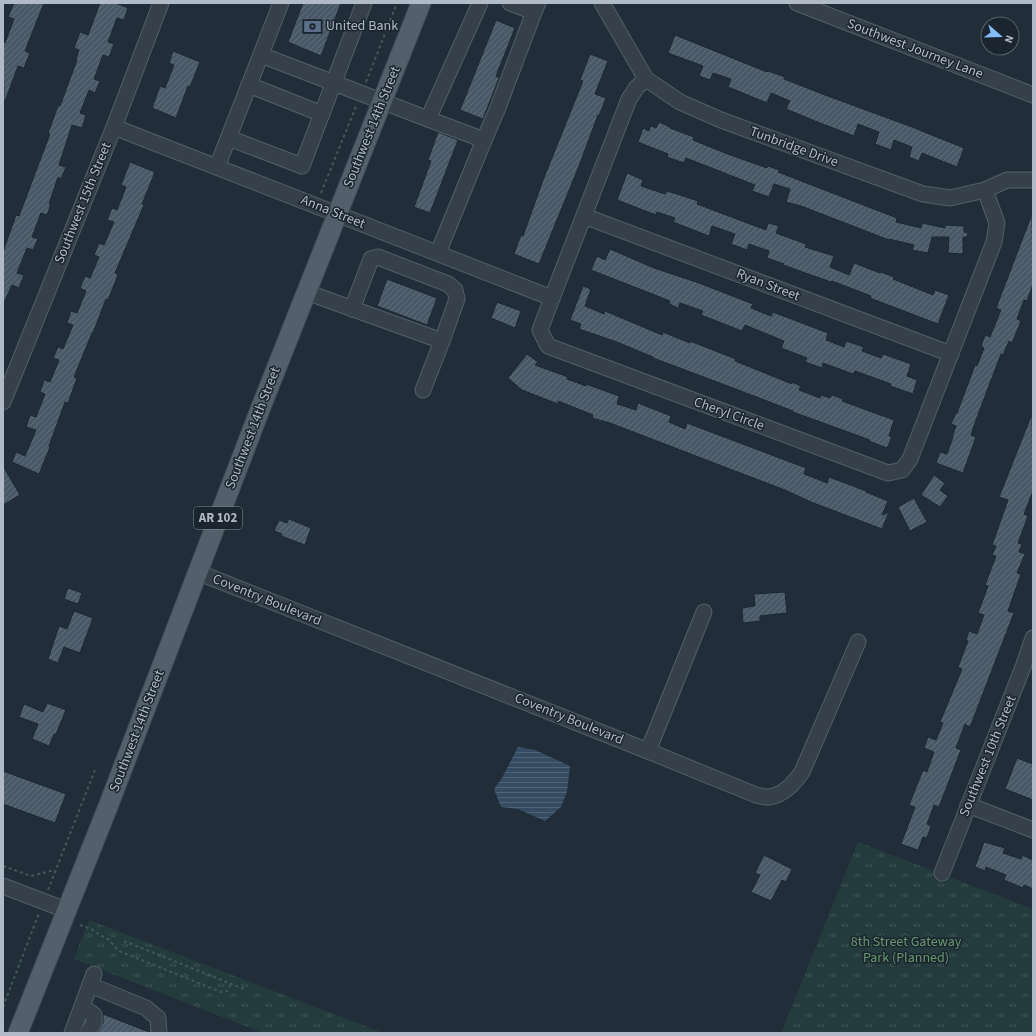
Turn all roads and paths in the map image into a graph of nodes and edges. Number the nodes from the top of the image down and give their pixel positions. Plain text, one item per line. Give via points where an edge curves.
1 (161, 3) edge
2 (281, 3) edge
3 (364, 3) edge
4 (397, 3) edge
5 (421, 3) edge
6 (480, 3) edge
7 (510, 3) edge
8 (602, 3) edge
9 (797, 3) edge
10 (536, 8) edge
11 (261, 55) junction
12 (646, 79) junction
13 (334, 82) junction
14 (365, 83) dead end
15 (249, 85) junction
16 (1033, 95) edge
17 (382, 101) junction
18 (357, 104) dead end
19 (322, 114) junction
20 (428, 118) junction
21 (114, 127) junction
22 (229, 138) junction
23 (484, 140) junction
24 (217, 167) junction
25 (1032, 178) edge
26 (984, 190) junction
27 (317, 205) junction
28 (338, 213) junction
29 (584, 216) junction
30 (442, 255) junction
31 (437, 279) junction
32 (306, 292) junction
33 (552, 298) junction
34 (352, 309) junction
35 (442, 341) junction
36 (951, 354) junction
37 (423, 390) dead end
38 (3, 402) edge
39 (197, 572) junction
40 (704, 612) dead end
41 (1033, 638) edge
42 (858, 642) dead end
43 (1028, 669) edge
44 (648, 751) junction
45 (95, 770) dead end
46 (968, 805) junction
47 (1033, 830) edge
48 (3, 866) edge
49 (55, 870) junction
50 (942, 873) dead end
51 (3, 886) edge
52 (47, 892) dead end
53 (66, 910) junction
54 (40, 912) dead end
55 (80, 924) dead end
56 (124, 941) dead end
57 (231, 984) junction
58 (244, 989) dead end
59 (82, 1006) junction
60 (3, 1007) edge
61 (18, 1033) edge
62 (72, 1033) edge
63 (88, 1033) edge
64 (159, 1033) edge

1 - 21 street, Southwest 15th Street
2 - 11 street
3 - 13 street
4 - 14 path
5 - 17 main road, Southwest 14th Street / AR 102
6 - 20 street
7 - 10 street
8 - 12 street, Tunbridge Drive
9 - 16 street, Southwest Journey Lane
10 - 23 street
11 - 13 street
11 - 15 street
12 - 26 street, Tunbridge Drive via 680,102 721,120 923,194 950,198
12 - 29 street, Cheryl Circle via 629,99
13 - 17 street
13 - 19 street
15 - 19 street
15 - 22 street
17 - 20 street
17 - 28 main road, Southwest 14th Street / AR 102
18 - 27 path
19 - 22 street via 302,166
20 - 23 street
21 - 24 street, Anna Street
21 - 38 street, Southwest 15th Street
22 - 24 street
23 - 30 street
24 - 27 street, Anna Street
25 - 26 street, Tunbridge Drive via 1007,180
26 - 36 street, Cheryl Circle via 997,223 994,242
27 - 28 street, Anna Street
28 - 30 street, Anna Street
28 - 32 main road, Southwest 14th Street / AR 102
29 - 33 street, Cheryl Circle
29 - 36 street, Ryan Street
30 - 31 street
30 - 33 street, Anna Street
31 - 34 street via 378,257 371,259
31 - 35 street via 455,290 457,299
32 - 34 street
32 - 39 main road, Southwest 14th Street / AR 102
33 - 36 street, Cheryl Circle via 540,330 548,346 888,473 902,470 910,459
34 - 35 street
35 - 37 street
39 - 44 street, Coventry Boulevard
39 - 53 main road, Southwest 14th Street / AR 102 via 135,739
40 - 44 street
41 - 43 street, Southwest 10th Street
42 - 44 street, Coventry Boulevard via 802,772 791,786 780,793 769,797 756,795
43 - 46 street, Southwest 10th Street
45 - 49 path
46 - 47 street
46 - 50 street, Southwest 10th Street
48 - 49 path via 31,876
49 - 52 path
51 - 53 street
53 - 61 main road, Southwest 14th Street / AR 102
54 - 60 path
55 - 57 path via 108,939 118,952 221,992 227,991
56 - 57 path
57 - 58 path
59 - 62 street
59 - 63 street via 94,1015 94,1022
59 - 64 street via 92,979 146,1008 158,1018

